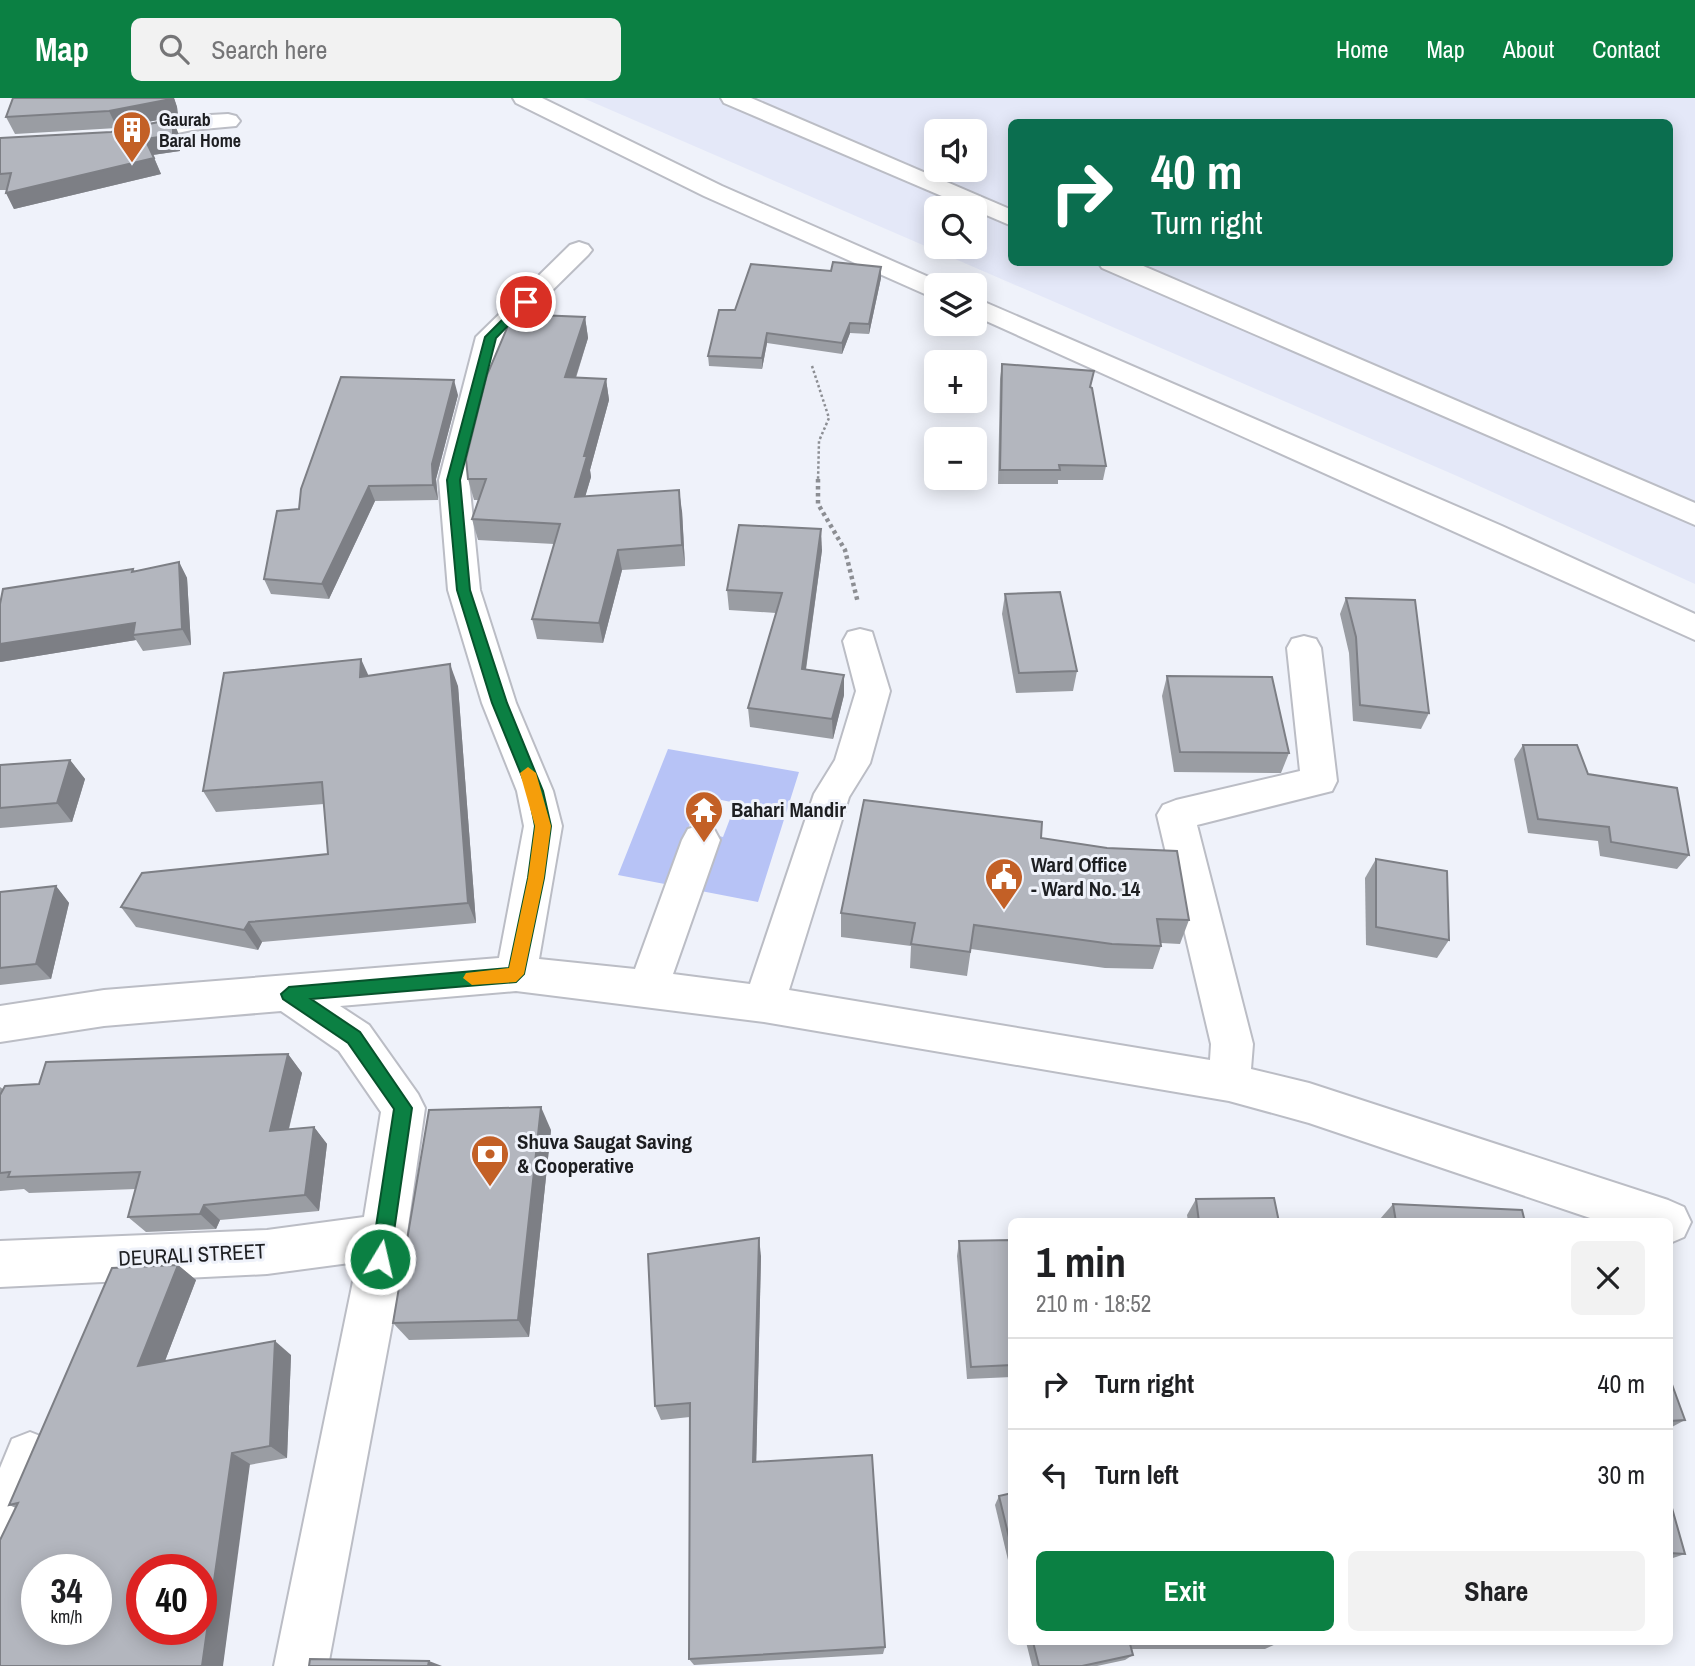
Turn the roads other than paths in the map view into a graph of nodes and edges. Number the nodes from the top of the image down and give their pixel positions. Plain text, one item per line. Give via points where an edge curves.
1 (524, 98) edge
2 (732, 98) edge
3 (228, 121) dead end
4 (105, 138) edge
5 (1008, 217) edge
6 (579, 250) dead end
7 (1120, 266) edge
8 (924, 284) edge
9 (987, 311) edge
10 (1695, 515) edge
11 (1695, 628) edge
12 (860, 641) road end
13 (1304, 648) dead end
14 (701, 840) dead end
15 (516, 974) junction
16 (648, 988) junction
17 (289, 994) junction
18 (764, 1004) junction
19 (0, 1024) edge
20 (1229, 1082) junction
21 (1657, 1218) edge
22 (1673, 1223) edge
23 (1695, 1231) edge
24 (384, 1236) junction
25 (116, 1259) junction
26 (0, 1264) edge
27 (95, 1308) edge
28 (47, 1418) edge
29 (5, 1516) dead end
30 (301, 1666) edge

1 - 8 street via 713,191
2 - 5 street
3 - 4 street
6 - 15 street via 491,337 454,480 464,590 499,703 535,791 543,826
7 - 10 street
9 - 11 street
12 - 18 street via 873,691 852,763 832,794
13 - 20 street via 1319,781 1176,815 1232,1044
14 - 16 street
15 - 16 street
15 - 17 street
16 - 18 street
17 - 19 street via 104,1008
17 - 24 street via 354,1038 403,1108
18 - 20 street
20 - 21 street via 1309,1103
22 - 23 street
24 - 25 street, DEURALI STREET via 267,1252
24 - 30 street
25 - 26 street, DEURALI STREET
25 - 27 street
28 - 29 street

